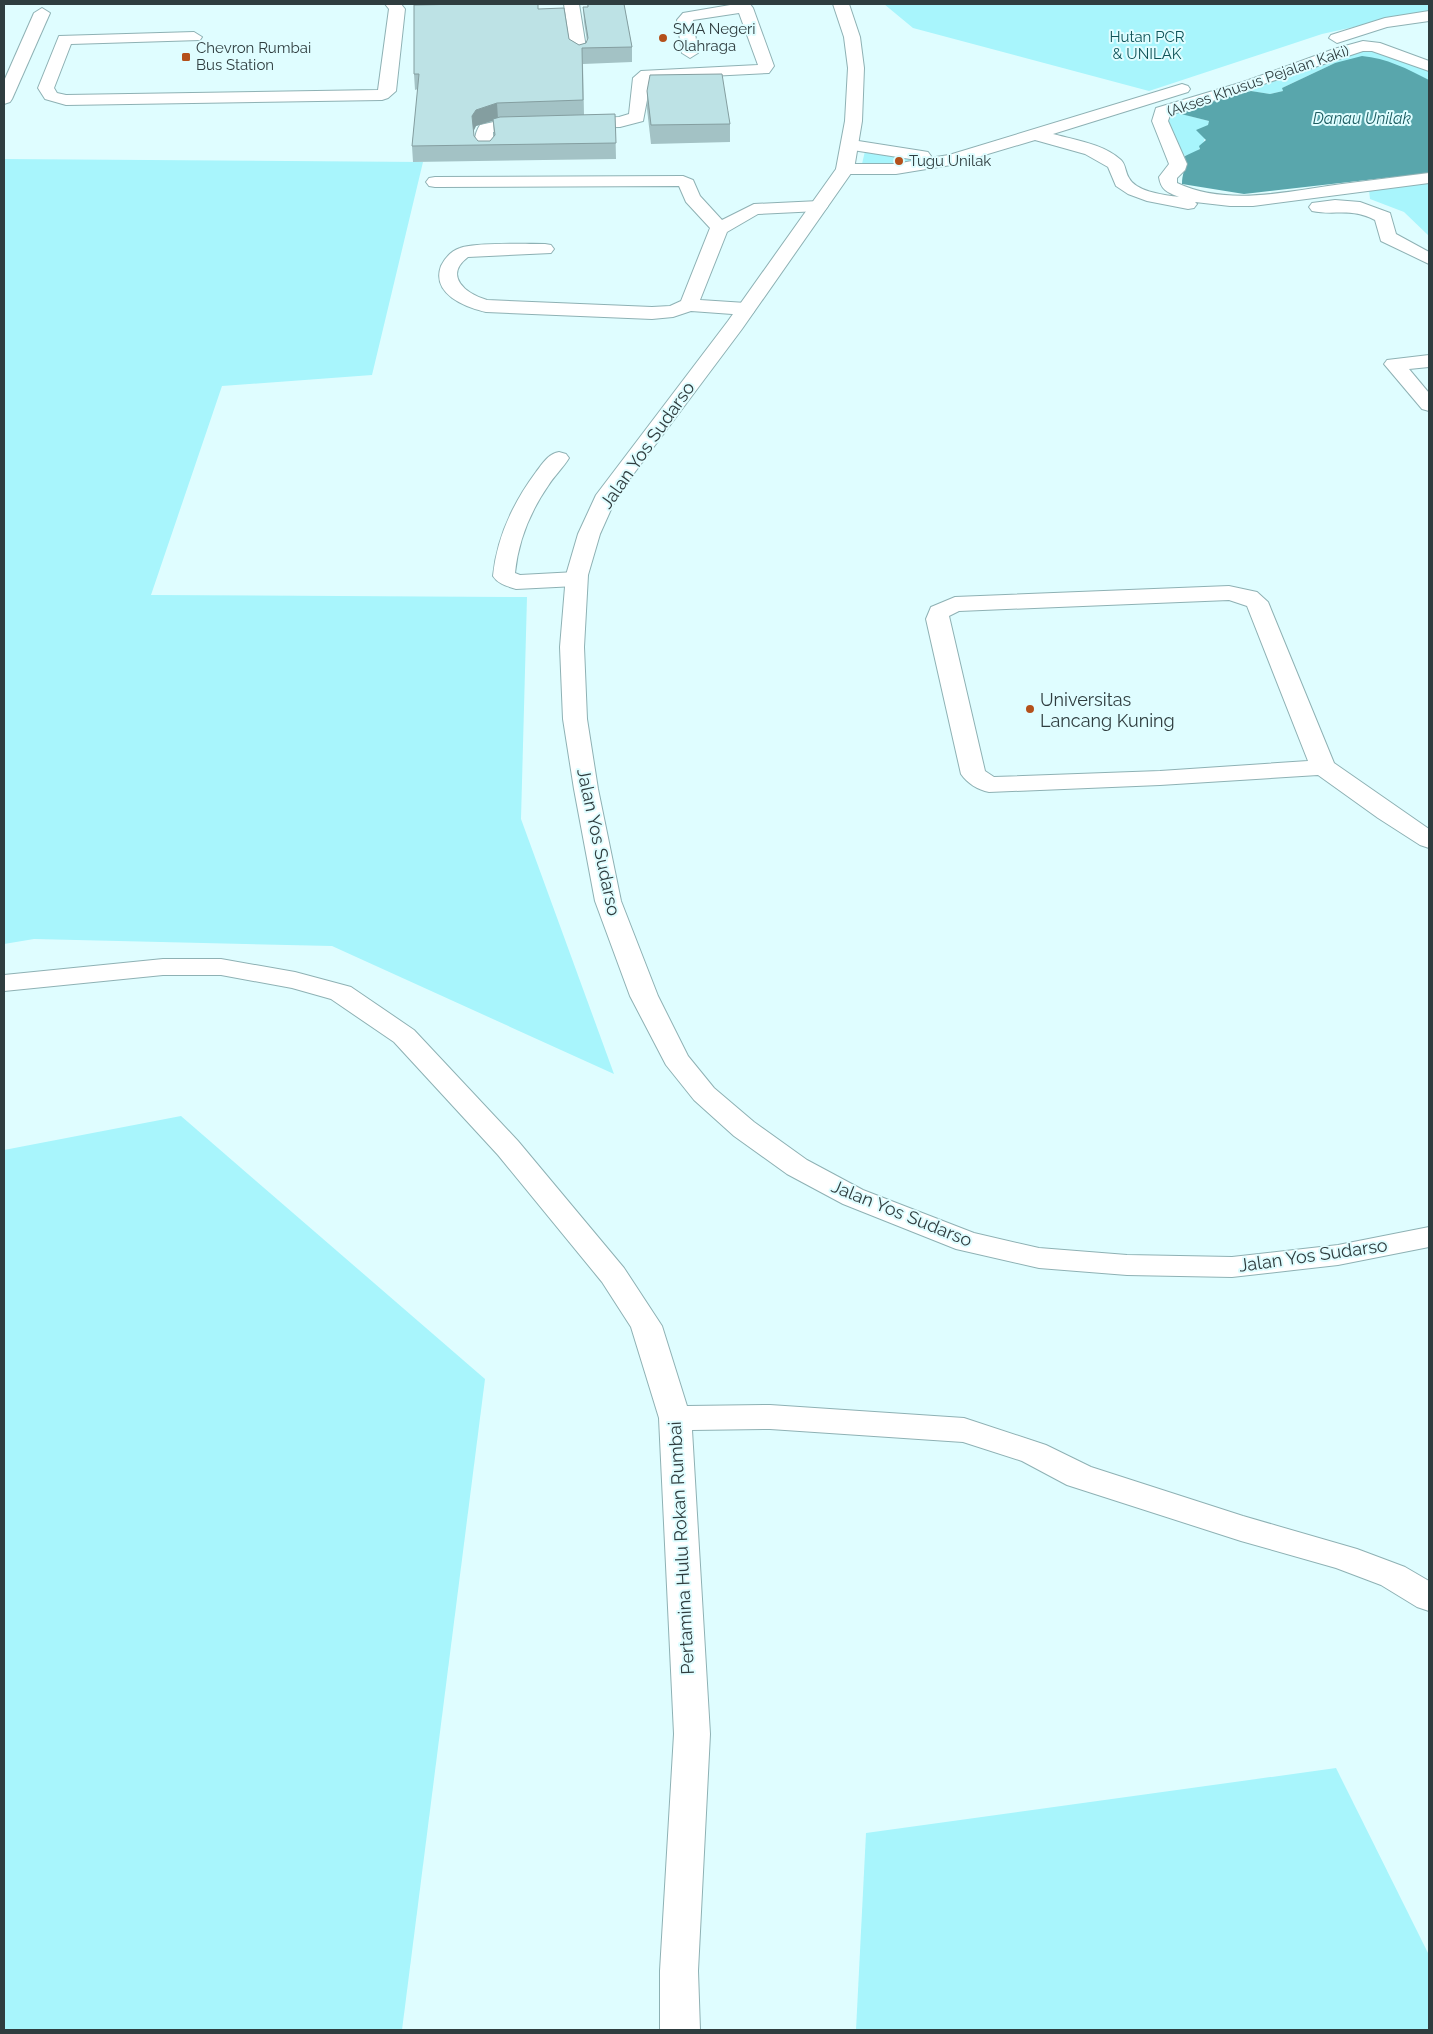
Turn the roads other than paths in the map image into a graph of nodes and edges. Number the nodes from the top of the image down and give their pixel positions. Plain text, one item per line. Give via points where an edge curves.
1 (394, 4) edge
2 (571, 4) edge
3 (841, 4) edge
4 (744, 6) edge
5 (42, 13) dead end
6 (1426, 18) edge
7 (194, 37) dead end
8 (65, 39) junction
9 (31, 40) junction
10 (690, 53) dead end
11 (579, 54) edge
12 (1277, 58) dead end
13 (1429, 66) edge
14 (1203, 82) dead end
15 (4, 99) edge
16 (544, 124) edge
17 (563, 124) edge
18 (1033, 134) junction
19 (852, 145) junction
20 (485, 151) edge
21 (952, 160) junction
22 (845, 169) junction
23 (1424, 178) edge
24 (435, 182) dead end
25 (1373, 185) junction
26 (819, 206) junction
27 (1358, 207) junction
28 (720, 228) junction
29 (545, 249) dead end
30 (1429, 259) edge
31 (688, 304) junction
32 (746, 309) junction
33 (1429, 361) edge
34 (1429, 405) edge
35 (560, 458) dead end
36 (576, 579) junction
37 (1323, 767) junction
38 (1429, 840) edge
39 (4, 984) edge
40 (1429, 1237) edge
41 (675, 1418) junction
42 (1429, 1598) edge
43 (680, 2030) edge

1 - 8 main road via 397,9 388,92 378,95 66,100 51,96 46,88
2 - 11 main road
3 - 19 main road, Jalan Yos Sudarso via 852,38 855,86
4 - 10 main road via 688,16 685,20
4 - 17 main road via 766,66 763,70 647,74 642,78 637,118 620,122
5 - 9 main road
6 - 12 main road via 1385,23
7 - 8 main road
8 - 9 main road
9 - 15 main road
13 - 25 main road, (Akses Khusus Pejalan Kaki) via 1374,46 1353,48 1173,108 1162,112 1160,117 1166,141 1178,164 1168,177 1168,182 1176,190 1236,201
14 - 18 main road
16 - 20 main road via 490,127 483,132
18 - 21 main road
18 - 27 main road via 1108,158 1118,168 1122,182 1157,198 1249,212 1342,205
19 - 21 main road
19 - 22 main road, Jalan Yos Sudarso
21 - 22 main road via 896,169
22 - 26 main road, Jalan Yos Sudarso
23 - 25 main road, (Akses Khusus Pejalan Kaki)
24 - 28 main road via 683,181 692,198
25 - 27 main road via 1362,192 1364,200
26 - 28 main road via 754,209
26 - 32 main road, Jalan Yos Sudarso
27 - 30 main road via 1384,217 1387,237
28 - 31 main road
29 - 31 main road via 464,252 454,260 448,273 449,282 459,295 486,306 652,312 673,311
31 - 32 main road
32 - 36 main road, Jalan Yos Sudarso via 607,495 589,534
33 - 34 main road via 1394,364
35 - 36 main road via 535,489 515,530 504,562 504,576 516,582
36 - 40 main road, Jalan Yos Sudarso via 572,647 575,718 608,901 644,996 676,1059 704,1094 744,1129 797,1166 853,1197 967,1242 1039,1258 1232,1268 1338,1255
37 - 37 main road via 1257,602 1249,597 1229,593 955,604 939,612 937,619 974,774 989,785
37 - 38 main road
39 - 41 main road, Pertamina Hulu Rokan Rumbai via 162,967 222,967 295,980 341,993 404,1036 508,1148 613,1275 646,1326
41 - 42 main road via 770,1417 964,1430 1034,1453 1079,1476 1345,1558 1393,1576
41 - 43 main road, Pertamina Hulu Rokan Rumbai via 692,1734 679,1971

